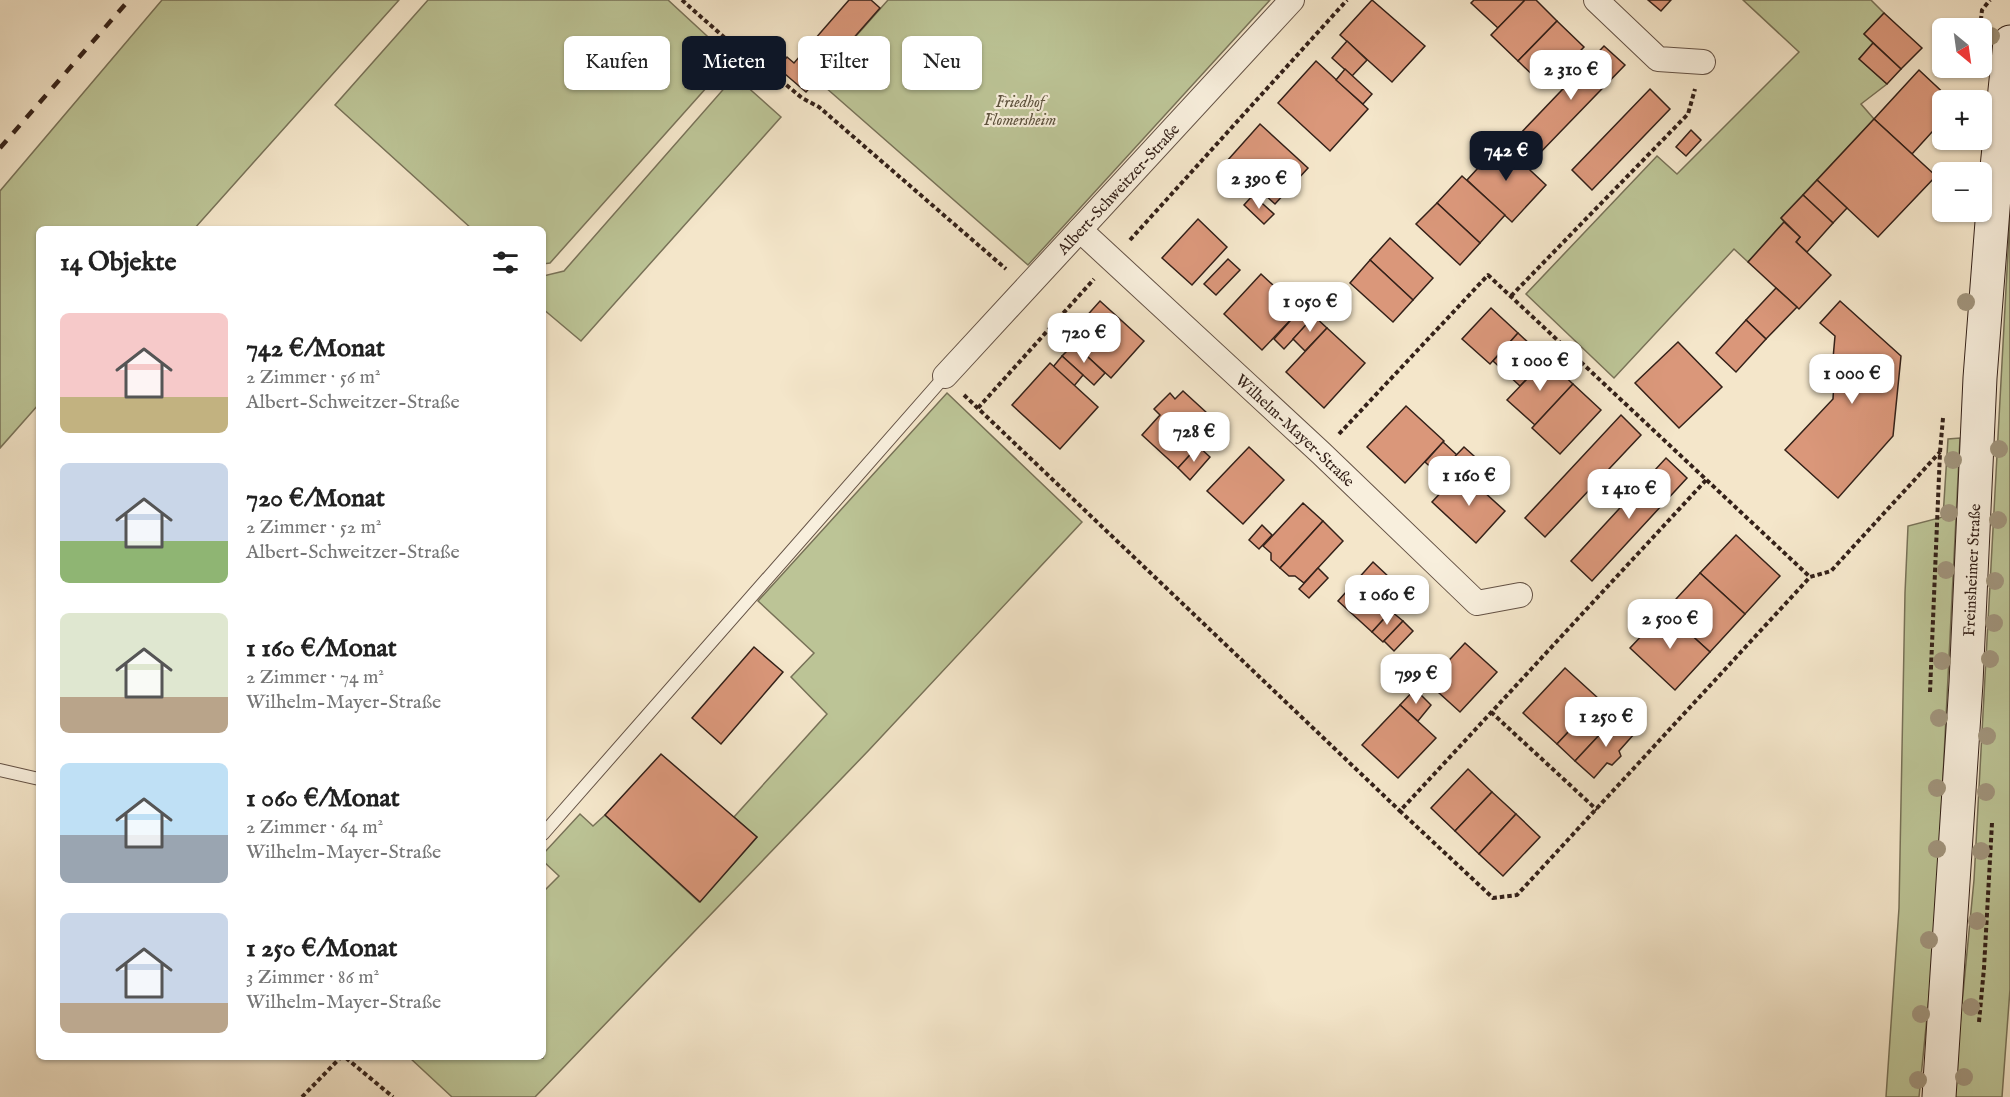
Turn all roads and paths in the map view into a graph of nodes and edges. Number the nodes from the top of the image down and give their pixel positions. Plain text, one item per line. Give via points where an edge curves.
1 (682, 0) edge
2 (1292, 0) edge
3 (1347, 0) edge
4 (1596, 0) edge
5 (1990, 0) edge
6 (1981, 18) edge
7 (723, 36) edge
8 (2010, 42) edge
9 (1703, 62) joint
10 (786, 85) edge
11 (1080, 230) junction
12 (1112, 260) junction
13 (1028, 286) junction
14 (1511, 296) junction
15 (945, 376) junction
16 (978, 408) junction
17 (1940, 452) dead end
18 (1321, 453) junction
19 (1706, 480) junction
20 (1810, 577) junction
21 (1520, 595) dead end
22 (1491, 712) junction
23 (0, 770) edge
24 (36, 778) edge
25 (1597, 810) junction
26 (1400, 811) junction
27 (546, 831) edge
28 (338, 1060) edge
29 (348, 1060) edge
30 (302, 1097) edge
31 (393, 1097) edge
32 (1940, 1097) edge

1 - 7 path
2 - 11 street, Albert-Schweitzer-Straße
3 - 12 path
4 - 9 street via 1658,59
5 - 6 path
8 - 32 main road, Freinsheimer Straße via 1981,367
9 - 14 path via 1688,114
10 - 13 path via 819,107
11 - 12 street, Wilhelm-Mayer-Straße
11 - 13 street, Albert-Schweitzer-Straße
12 - 16 path
12 - 18 street, Wilhelm-Mayer-Straße
13 - 15 street, Albert-Schweitzer-Straße
14 - 18 path via 1488,275
14 - 19 path
15 - 16 path
15 - 27 lane
16 - 26 path
17 - 20 path via 1831,571
18 - 21 street, Wilhelm-Mayer-Straße via 1477,603
19 - 20 path
19 - 22 path
20 - 25 path
22 - 25 path
22 - 26 path
23 - 24 lane
25 - 26 path via 1517,895 1492,898
28 - 30 path
29 - 31 path

